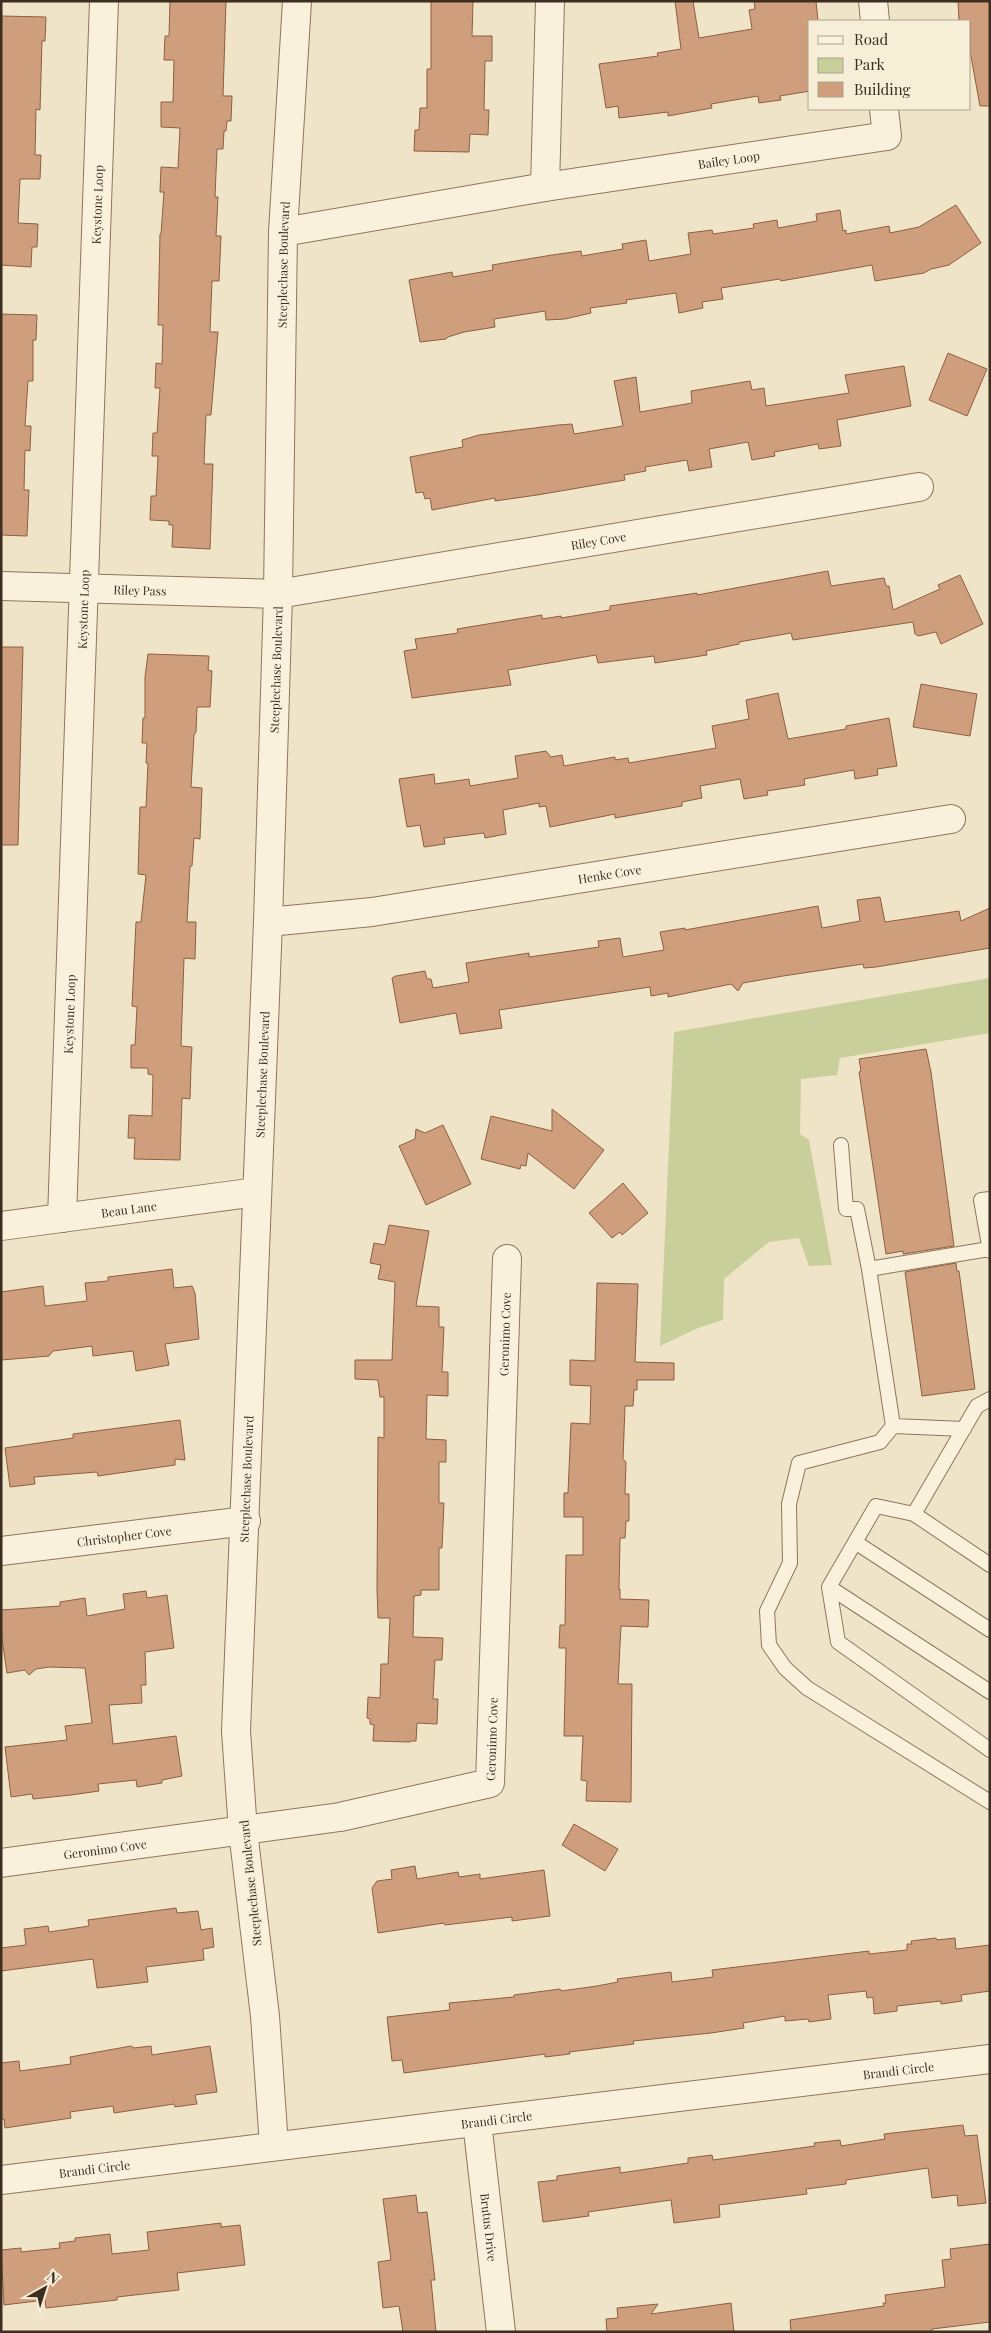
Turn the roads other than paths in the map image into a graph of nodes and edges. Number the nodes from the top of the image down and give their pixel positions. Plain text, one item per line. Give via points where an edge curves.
1 (104, 1) edge
2 (297, 1) edge
3 (550, 1) edge
4 (873, 1) edge
5 (875, 20) edge
6 (884, 110) edge
7 (545, 187) junction
8 (283, 232) junction
9 (919, 488) dead end
10 (1, 586) edge
11 (84, 590) junction
12 (278, 594) junction
13 (951, 819) dead end
14 (268, 922) junction
15 (841, 1145) dead end
16 (257, 1192) junction
17 (990, 1199) edge
18 (62, 1218) junction
19 (1, 1226) edge
20 (990, 1250) edge
21 (507, 1259) dead end
22 (869, 1268) junction
23 (990, 1399) edge
24 (893, 1426) junction
25 (964, 1429) junction
26 (914, 1514) junction
27 (246, 1520) junction
28 (855, 1542) junction
29 (1, 1551) edge
30 (990, 1565) edge
31 (829, 1587) junction
32 (990, 1630) edge
33 (990, 1692) edge
34 (990, 1750) edge
35 (990, 1802) edge
36 (243, 1831) junction
37 (1, 1863) edge
38 (990, 2059) edge
39 (477, 2122) junction
40 (274, 2146) junction
41 (1, 2180) edge
42 (501, 2332) edge

1 - 11 street, Keystone Loop
2 - 8 street, Steeplechase Boulevard
3 - 7 street
4 - 5 street
6 - 7 street, Bailey Loop via 887,136
7 - 8 street, Bailey Loop
8 - 12 street, Steeplechase Boulevard
9 - 12 street, Riley Cove
10 - 11 street, Riley Pass
11 - 12 street, Riley Pass
11 - 18 street, Keystone Loop
12 - 14 street, Steeplechase Boulevard
13 - 14 street, Henke Cove via 372,912
14 - 16 street, Steeplechase Boulevard
15 - 22 lane via 846,1209 857,1209
16 - 18 street, Beau Lane
16 - 27 street, Steeplechase Boulevard
17 - 20 lane via 981,1200
18 - 19 street, Beau Lane
20 - 22 lane
21 - 36 street, Geronimo Cove via 490,1783 340,1817
22 - 24 lane
23 - 25 lane via 978,1406
24 - 25 lane
24 - 35 lane via 880,1442 799,1463 789,1504 790,1563 767,1611 769,1645 785,1668 807,1688
25 - 26 lane
26 - 28 lane via 876,1506
26 - 30 lane
27 - 29 street, Christopher Cove
27 - 36 street, Steeplechase Boulevard via 236,1731
28 - 31 lane
28 - 32 lane
31 - 33 lane
31 - 34 lane via 838,1642
36 - 37 street, Geronimo Cove
36 - 40 street, Steeplechase Boulevard via 264,2016
38 - 39 street, Brandi Circle
39 - 40 street, Brandi Circle
39 - 42 street, Brutus Drive
40 - 41 street, Brandi Circle

